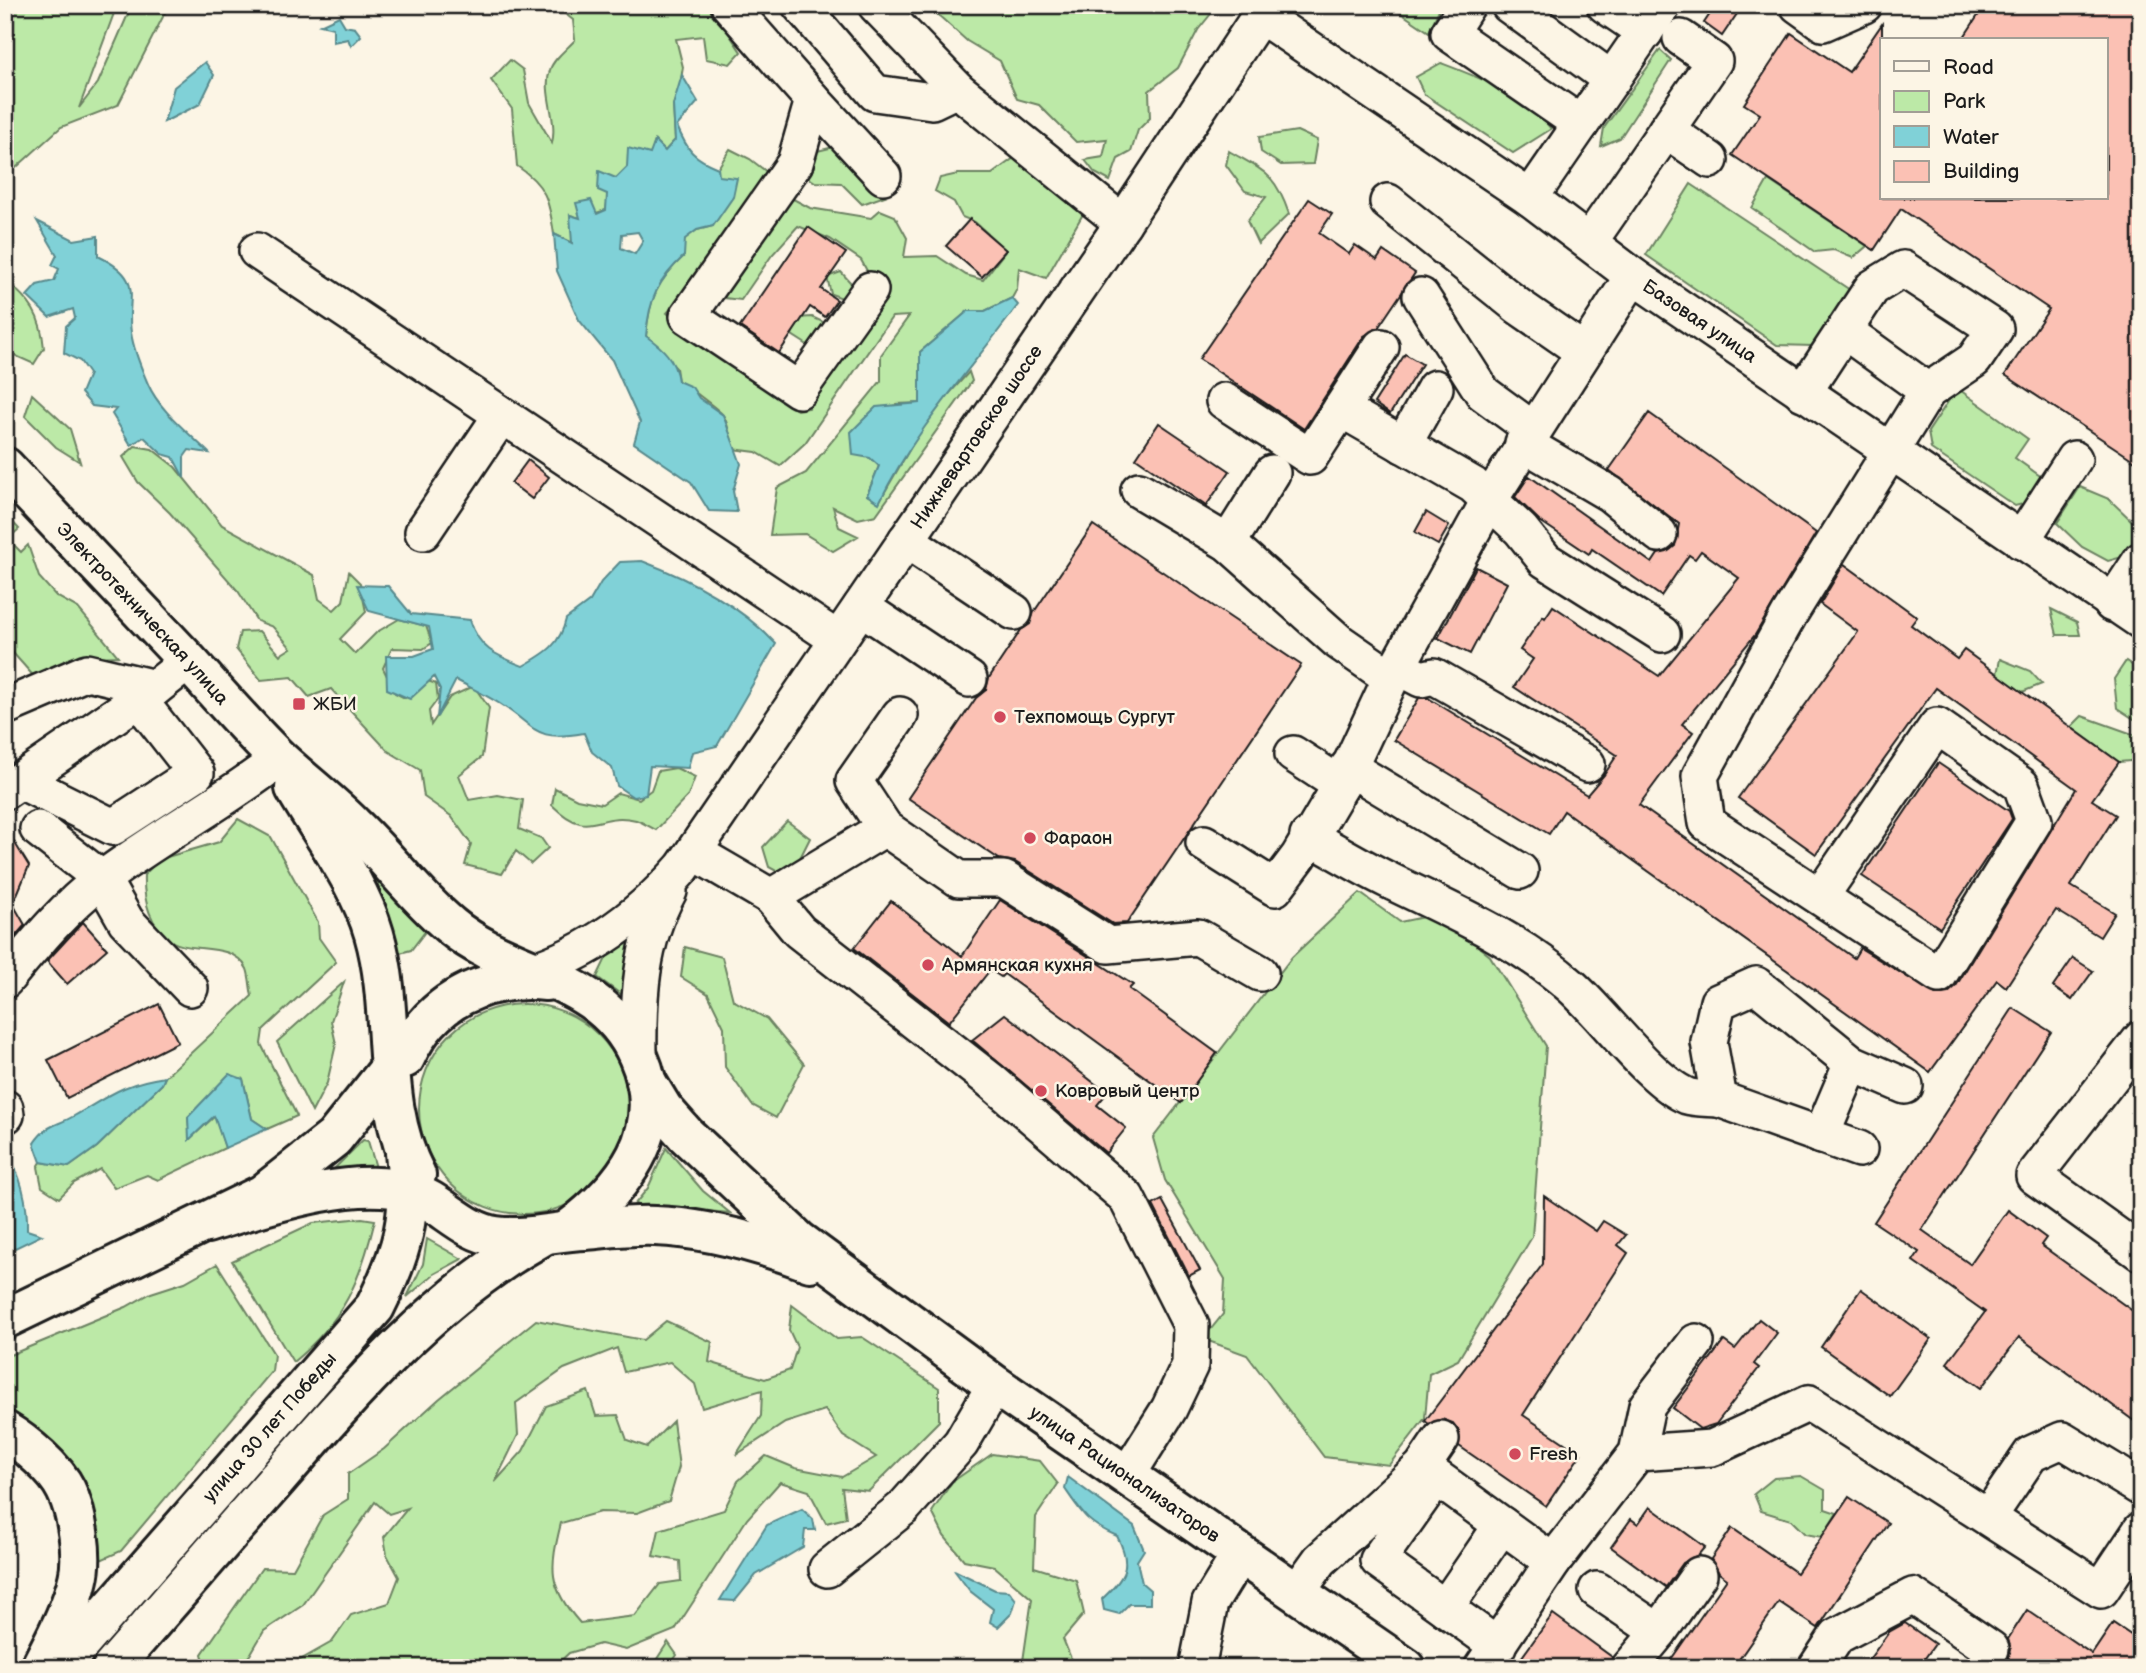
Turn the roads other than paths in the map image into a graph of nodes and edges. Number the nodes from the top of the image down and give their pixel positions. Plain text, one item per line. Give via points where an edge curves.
1 (729, 5) edge
2 (800, 5) edge
3 (876, 5) edge
4 (1467, 5) edge
5 (1508, 5) edge
6 (1605, 5) edge
7 (1798, 5) edge
8 (1864, 5) edge
9 (1264, 10) edge
10 (1654, 19) edge
11 (1681, 38) dead end
12 (1612, 80) junction
13 (957, 89) junction
14 (813, 100) junction
15 (1581, 124) junction
16 (1667, 130) junction
17 (1710, 160) dead end
18 (883, 176) dead end
19 (1530, 198) junction
20 (1388, 202) dead end
21 (1123, 223) junction
22 (1589, 242) junction
23 (257, 251) dead end
24 (1633, 276) junction
25 (870, 290) dead end
26 (1421, 296) dead end
27 (1846, 331) junction
28 (1381, 347) dead end
29 (1583, 351) junction
30 (1435, 388) dead end
31 (1928, 391) junction
32 (1803, 393) junction
33 (1224, 401) dead end
34 (1341, 409) junction
35 (501, 416) junction
36 (1528, 436) junction
37 (1404, 445) junction
38 (1889, 452) junction
39 (2074, 459) dead end
40 (6, 471) edge
41 (1272, 473) dead end
42 (1139, 490) dead end
43 (1490, 499) junction
44 (423, 532) dead end
45 (1659, 534) dead end
46 (906, 540) junction
47 (2021, 541) junction
48 (1228, 543) junction
49 (2141, 560) edge
50 (861, 607) junction
51 (1014, 612) dead end
52 (2127, 612) edge
53 (1662, 634) dead end
54 (838, 639) junction
55 (188, 662) junction
56 (1394, 673) junction
57 (969, 679) dead end
58 (12, 694) edge
59 (147, 694) junction
60 (900, 715) dead end
61 (1293, 754) dead end
62 (279, 759) junction
63 (1587, 764) dead end
64 (1345, 776) junction
65 (14, 786) edge
66 (884, 828) junction
67 (38, 829) dead end
68 (1308, 836) junction
69 (1205, 843) dead end
70 (689, 859) junction
71 (1520, 871) dead end
72 (103, 879) junction
73 (771, 897) junction
74 (1820, 897) junction
75 (1260, 973) dead end
76 (555, 979) junction
77 (5, 980) edge
78 (190, 988) dead end
79 (2141, 1039) edge
80 (1852, 1063) junction
81 (642, 1069) junction
82 (1905, 1086) dead end
83 (393, 1087) junction
84 (1719, 1099) junction
85 (5, 1108) edge
86 (6, 1115) edge
87 (1821, 1136) junction
88 (1858, 1149) dead end
89 (405, 1153) junction
90 (410, 1191) junction
91 (447, 1214) junction
92 (208, 1223) junction
93 (554, 1234) junction
94 (2141, 1253) edge
95 (847, 1277) junction
96 (5, 1319) edge
97 (1696, 1342) dead end
98 (995, 1385) junction
99 (5, 1431) edge
100 (1637, 1453) junction
101 (1433, 1461) junction
102 (1128, 1474) junction
103 (2141, 1488) edge
104 (1989, 1516) junction
105 (1503, 1525) junction
106 (2141, 1530) edge
107 (1240, 1554) junction
108 (1553, 1562) junction
109 (827, 1569) dead end
110 (1699, 1575) dead end
111 (1597, 1590) dead end
112 (1297, 1592) junction
113 (1445, 1608) junction
114 (1659, 1632) junction
115 (1991, 1648) dead end
116 (1490, 1657) edge
117 (40, 1668) edge
118 (59, 1668) edge
119 (112, 1668) edge
120 (1197, 1668) edge
121 (1406, 1668) edge
122 (1629, 1668) edge
123 (1816, 1668) edge

1 - 14 street
2 - 13 street via 875,93 932,101
3 - 13 street
4 - 15 street via 1449,33
5 - 12 street
6 - 10 street
7 - 8 street via 1823,23
9 - 19 street, Базовая улица
9 - 21 street, Нижневартовское шоссе
10 - 12 street
11 - 16 street via 1714,61
12 - 15 street
13 - 21 street
14 - 18 street
14 - 25 street via 795,163 688,316 799,390
15 - 19 street
16 - 17 street
16 - 22 street
19 - 22 street, Базовая улица
20 - 29 street via 1518,306
21 - 46 street, Нижневартовское шоссе
22 - 24 street, Базовая улица
23 - 35 street
24 - 29 street
24 - 32 street, Базовая улица
26 - 36 street via 1483,393
27 - 31 street
27 - 31 street via 1872,288 1903,269 1995,329 1974,360
27 - 32 street
28 - 34 street
29 - 36 street
30 - 37 street
31 - 38 street
32 - 38 street, Базовая улица
33 - 34 street via 1310,457
34 - 37 street
35 - 44 street
35 - 54 street
36 - 43 street
36 - 45 street
37 - 43 street
38 - 47 street, Базовая улица
38 - 74 street via 1789,615 1700,776 1707,822
39 - 47 street
40 - 55 main road, Электротехническая улица
41 - 48 street
42 - 48 street
43 - 53 street via 1545,560
43 - 56 street
46 - 50 street, Нижневартовское шоссе
46 - 51 street
47 - 52 street, Базовая улица
48 - 56 street via 1339,642
49 - 52 street
50 - 54 street, Нижневартовское шоссе
50 - 57 street
54 - 70 street, Нижневартовское шоссе
55 - 59 street
55 - 62 main road, Электротехническая улица
56 - 63 street via 1422,679 1434,676
56 - 64 street
58 - 59 street via 86,673
59 - 65 street
59 - 65 street via 196,773 113,827
60 - 66 street via 854,781
61 - 64 street
62 - 72 street
62 - 76 main road via 356,827 451,926 486,950
62 - 83 main road via 352,884 374,932 387,996
64 - 68 street
64 - 71 street
66 - 73 street
66 - 75 street via 959,879 1004,879 1108,945 1198,937
67 - 72 street
68 - 69 street via 1276,888
68 - 84 street via 1532,956 1572,987 1673,1086 1688,1096
70 - 73 street
70 - 76 street via 654,901
70 - 81 street via 652,928 642,965 638,995
72 - 77 street via 75,902
72 - 78 street via 126,921
73 - 102 street via 799,930 979,1072 1126,1197 1191,1325 1190,1365 1169,1409
74 - 74 street via 1939,975 2034,821 2021,785 1937,726
76 - 81 main road via 612,1016
76 - 83 main road via 498,981 452,1000 417,1034
79 - 94 street via 2034,1176
80 - 82 street
80 - 84 street via 1756,985 1718,1002 1709,1042
80 - 87 street
81 - 93 main road via 648,1106 638,1154 610,1194
81 - 95 main road via 663,1109 719,1168
83 - 89 main road via 397,1129
83 - 92 main road via 263,1194
84 - 87 street
85 - 86 street
87 - 88 street
89 - 90 main road, улица 30 лет Победы
89 - 91 main road via 422,1184
90 - 91 main road
90 - 92 main road via 338,1190 279,1200
90 - 118 main road, улица 30 лет Победы via 396,1267 375,1307
91 - 93 main road via 492,1236
92 - 96 main road
93 - 95 main road via 654,1226 716,1233 767,1246
93 - 119 main road, улица 30 лет Победы via 502,1259 373,1373
95 - 98 main road, улица Рационализаторов
97 - 100 street via 1647,1406
98 - 102 main road, улица Рационализаторов
98 - 109 street via 961,1443 904,1508
99 - 117 main road via 27,1444 66,1490 81,1551 74,1592
100 - 104 street via 1712,1448 1809,1403
100 - 108 street
101 - 105 street
101 - 112 street via 1320,1560
101 - 113 street via 1378,1560
102 - 107 main road, улица Рационализаторов
103 - 104 street via 2062,1440 2031,1454
104 - 106 street via 2101,1590
105 - 108 street
105 - 113 street
107 - 112 main road, улица Рационализаторов
107 - 120 street via 1210,1603
108 - 116 street
110 - 114 street
111 - 114 street
112 - 121 main road, улица Рационализаторов
113 - 116 street
114 - 122 street
115 - 123 street via 1913,1596 1837,1636

